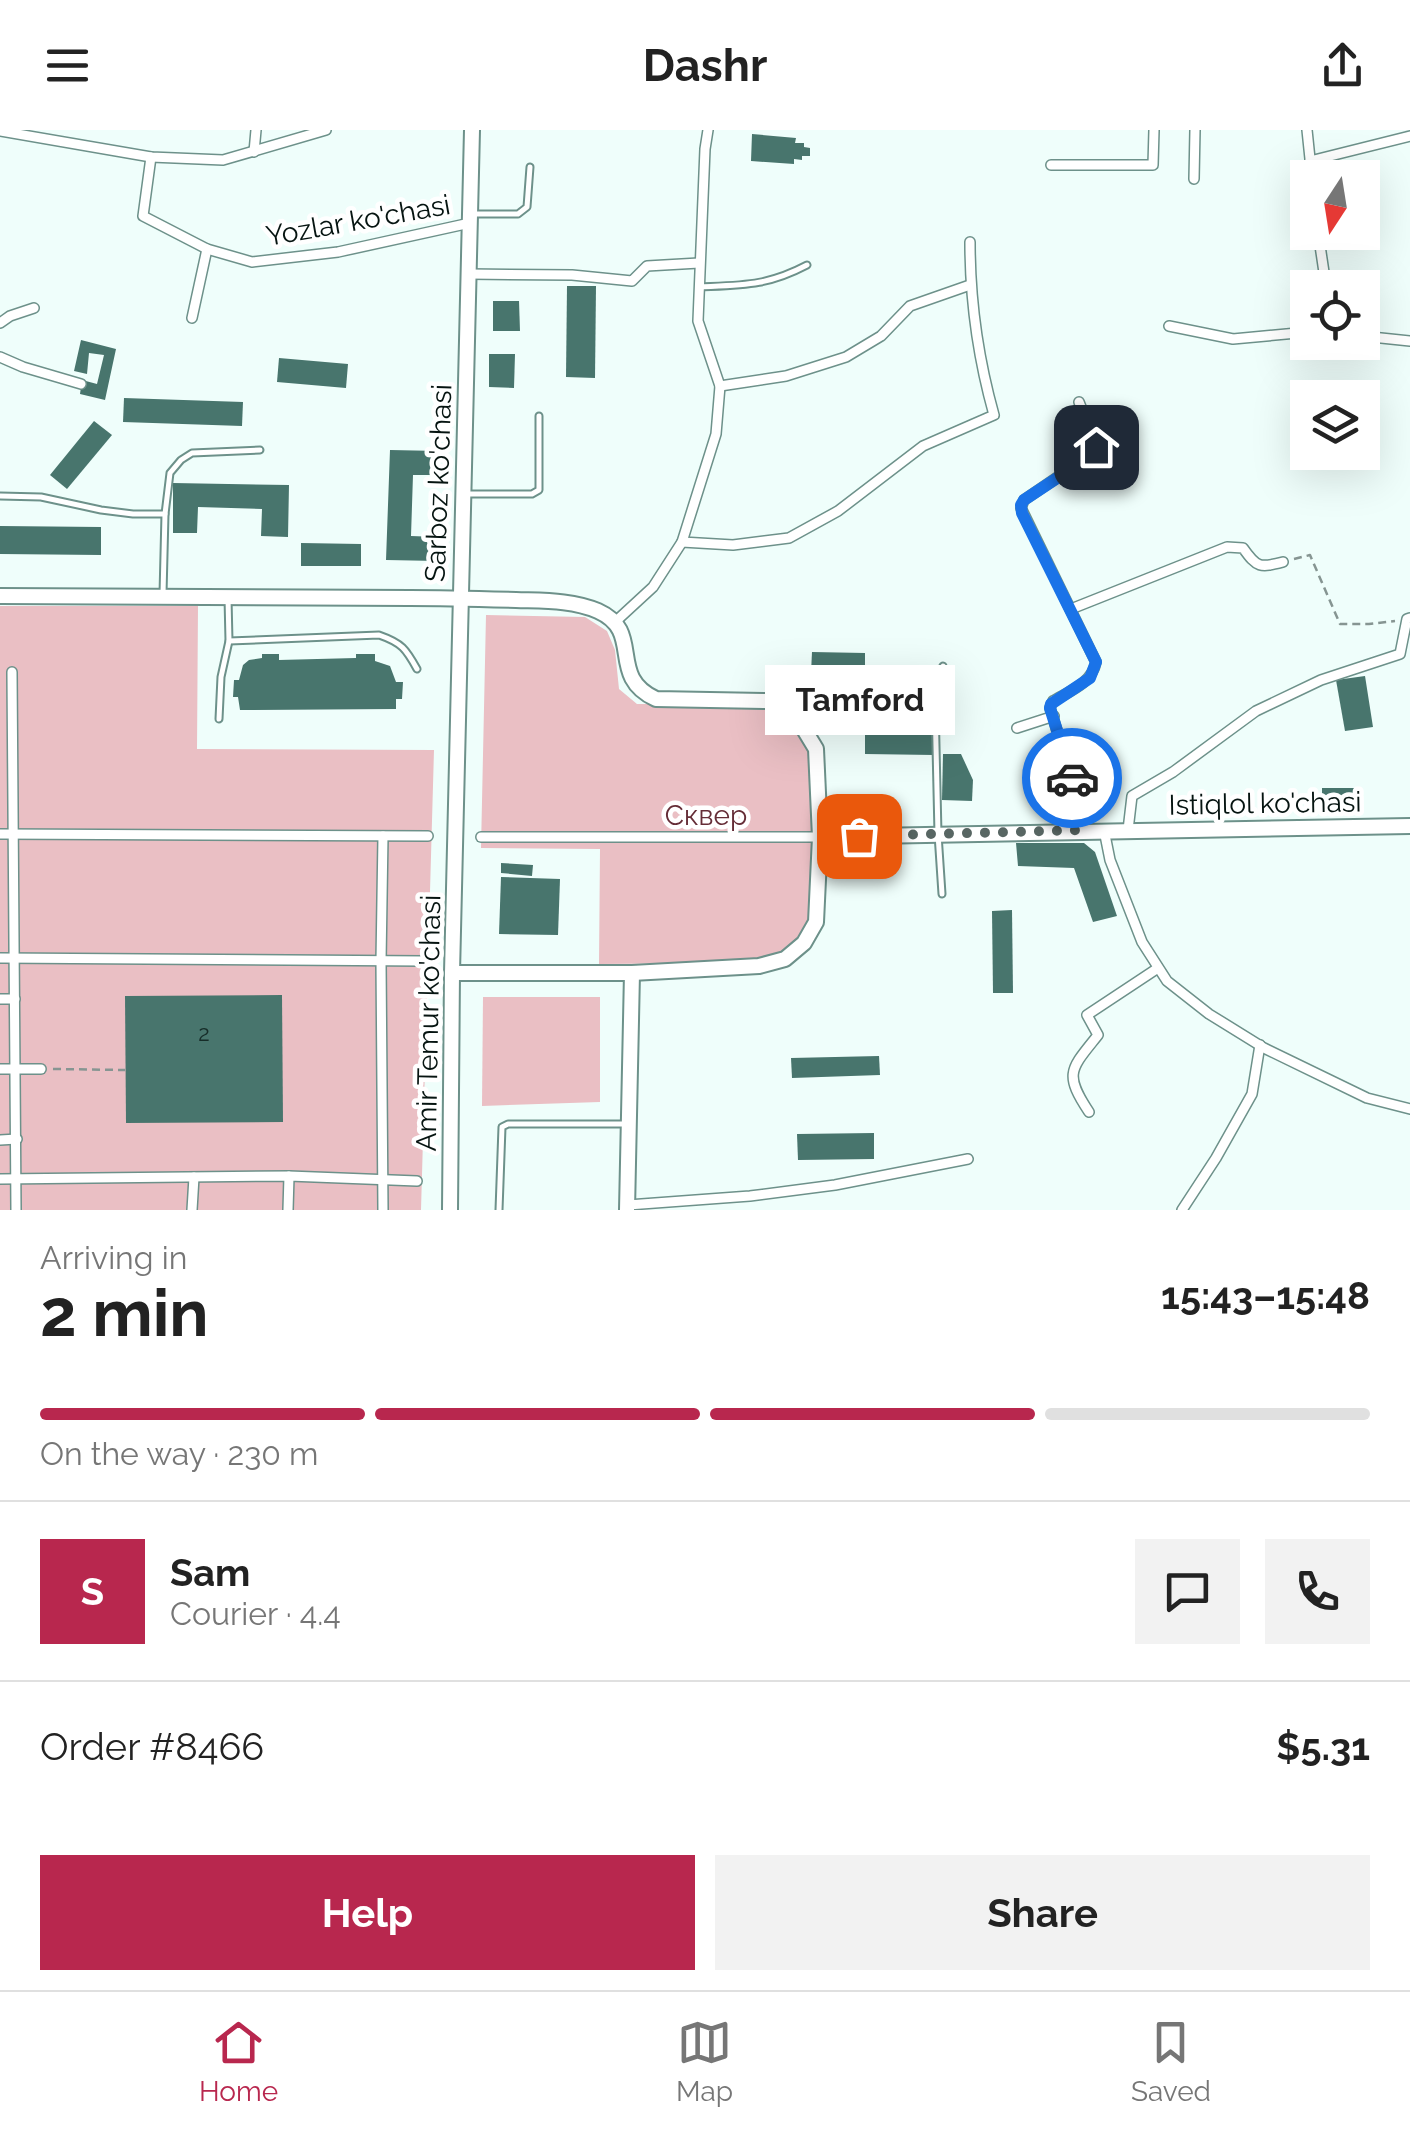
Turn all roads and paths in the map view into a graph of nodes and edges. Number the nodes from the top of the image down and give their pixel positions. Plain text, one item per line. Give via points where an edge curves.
1 (84, 130) edge
2 (256, 130) edge
3 (326, 130) edge
4 (472, 130) edge
5 (708, 130) edge
6 (1154, 130) edge
7 (1195, 130) edge
8 (1306, 130) edge
9 (0, 132) edge
10 (1410, 136) edge
11 (83, 144) junction
12 (254, 152) junction
13 (151, 157) junction
14 (1310, 160) edge
15 (1314, 160) edge
16 (1052, 165) dead end
17 (530, 167) dead end
18 (1194, 180) dead end
19 (470, 218) junction
20 (970, 242) dead end
21 (207, 249) junction
22 (699, 263) junction
23 (807, 266) dead end
24 (469, 274) junction
25 (970, 285) junction
26 (698, 288) junction
27 (34, 308) dead end
28 (192, 318) dead end
29 (0, 323) edge
30 (1169, 326) dead end
31 (1290, 334) edge
32 (1380, 338) edge
33 (1410, 341) edge
34 (0, 358) edge
35 (80, 384) dead end
36 (720, 386) junction
37 (1078, 402) dead end
38 (540, 416) dead end
39 (260, 450) dead end
40 (463, 494) junction
41 (0, 496) edge
42 (166, 514) junction
43 (682, 542) junction
44 (1283, 562) joint
45 (0, 596) edge
46 (163, 597) junction
47 (228, 597) junction
48 (460, 598) junction
49 (1071, 609) junction
50 (1408, 618) edge
51 (615, 622) junction
52 (1407, 637) edge
53 (229, 641) junction
54 (943, 666) dead end
55 (417, 670) dead end
56 (12, 672) dead end
57 (1054, 716) junction
58 (219, 719) dead end
59 (1018, 728) dead end
60 (1410, 826) edge
61 (1084, 830) junction
62 (1104, 830) junction
63 (1128, 830) junction
64 (14, 833) junction
65 (0, 834) edge
66 (938, 834) junction
67 (383, 836) junction
68 (428, 836) dead end
69 (455, 836) joint
70 (820, 836) junction
71 (481, 837) dead end
72 (942, 894) dead end
73 (0, 958) edge
74 (13, 958) junction
75 (423, 960) dead end
76 (381, 961) junction
77 (1158, 968) junction
78 (452, 973) junction
79 (632, 973) junction
80 (0, 998) edge
81 (15, 999) junction
82 (1260, 1045) junction
83 (0, 1069) edge
84 (16, 1069) junction
85 (41, 1070) joint
86 (125, 1070) dead end
87 (1410, 1109) edge
88 (1090, 1112) dead end
89 (629, 1124) junction
90 (17, 1139) junction
91 (0, 1140) edge
92 (968, 1159) dead end
93 (288, 1176) junction
94 (194, 1177) junction
95 (0, 1179) edge
96 (16, 1179) junction
97 (383, 1181) junction
98 (417, 1182) dead end
99 (628, 1208) edge
100 (16, 1210) edge
101 (192, 1210) edge
102 (288, 1210) edge
103 (383, 1210) edge
104 (450, 1210) edge
105 (499, 1210) edge
106 (1182, 1210) edge

1 - 11 street
2 - 12 street
3 - 12 street
4 - 19 main road, Sarboz ko'chasi
5 - 22 street
6 - 16 street via 1153,165
7 - 18 street
8 - 14 street
9 - 11 street
10 - 15 street
11 - 13 street
12 - 13 street via 223,160
13 - 21 street, Yozlar ko'chasi via 143,216
17 - 19 lane via 526,207 518,214
19 - 21 street, Yozlar ko'chasi via 338,252 252,262
19 - 24 main road, Sarboz ko'chasi
20 - 25 street
21 - 28 street
22 - 24 street via 647,266 632,281
22 - 26 street
23 - 26 lane via 780,280
24 - 40 main road, Sarboz ko'chasi
25 - 36 street via 910,306 881,336 846,356 786,376
25 - 43 street via 994,416 923,446 838,511 789,538
26 - 36 street via 698,321
27 - 29 street
30 - 31 street via 1232,339
32 - 33 street
34 - 35 street
36 - 43 street via 716,434
37 - 49 street via 1096,451 1021,508
38 - 40 lane via 539,490
39 - 42 lane via 192,453 181,460 170,473
40 - 48 main road, Sarboz ko'chasi
41 - 42 lane
42 - 46 lane
43 - 51 street via 653,587
44 - 49 street via 1260,566 1243,548 1227,547
44 - 50 path via 1310,556 1340,624
45 - 46 main road
46 - 47 main road
47 - 48 main road
47 - 53 lane
48 - 51 main road via 562,602
48 - 69 main road, Sarboz ko'chasi
49 - 57 street via 1096,669 1053,702
50 - 52 street
51 - 70 main road via 640,692 656,700 766,701 796,716 816,749
52 - 63 street via 1400,654 1256,711 1132,796
53 - 55 lane via 379,635 405,648
53 - 58 lane
54 - 66 lane via 936,682
56 - 64 street
57 - 59 street
57 - 61 street
60 - 63 main road, Istiqlol ko'chasi
61 - 62 main road, Istiqlol ko'chasi
61 - 66 main road, Istiqlol ko'chasi
62 - 63 main road, Istiqlol ko'chasi
62 - 77 street via 1142,942
64 - 65 street
64 - 67 street
64 - 74 street
66 - 70 main road, Istiqlol ko'chasi
66 - 72 lane
67 - 68 street
67 - 76 street
69 - 78 main road, Amir Temur ko'chasi
70 - 71 street
70 - 79 main road via 816,922 785,959
73 - 74 street
74 - 76 street
74 - 81 street
75 - 76 street
76 - 97 street
77 - 82 street via 1209,1014
77 - 88 street via 1087,1015 1098,1035 1074,1065 1074,1090
78 - 79 main road
78 - 104 main road, Amir Temur ko'chasi
79 - 89 main road
80 - 81 street
81 - 84 street
82 - 87 street via 1366,1098
82 - 106 street via 1252,1094
83 - 84 street
84 - 85 street
84 - 90 street
85 - 86 path
89 - 99 main road
89 - 105 lane via 502,1127
90 - 91 street
90 - 96 street
92 - 99 street via 835,1184
93 - 94 street
93 - 97 street
93 - 102 street
94 - 96 street
94 - 101 street
95 - 96 street
96 - 100 street
97 - 98 street
97 - 103 street

